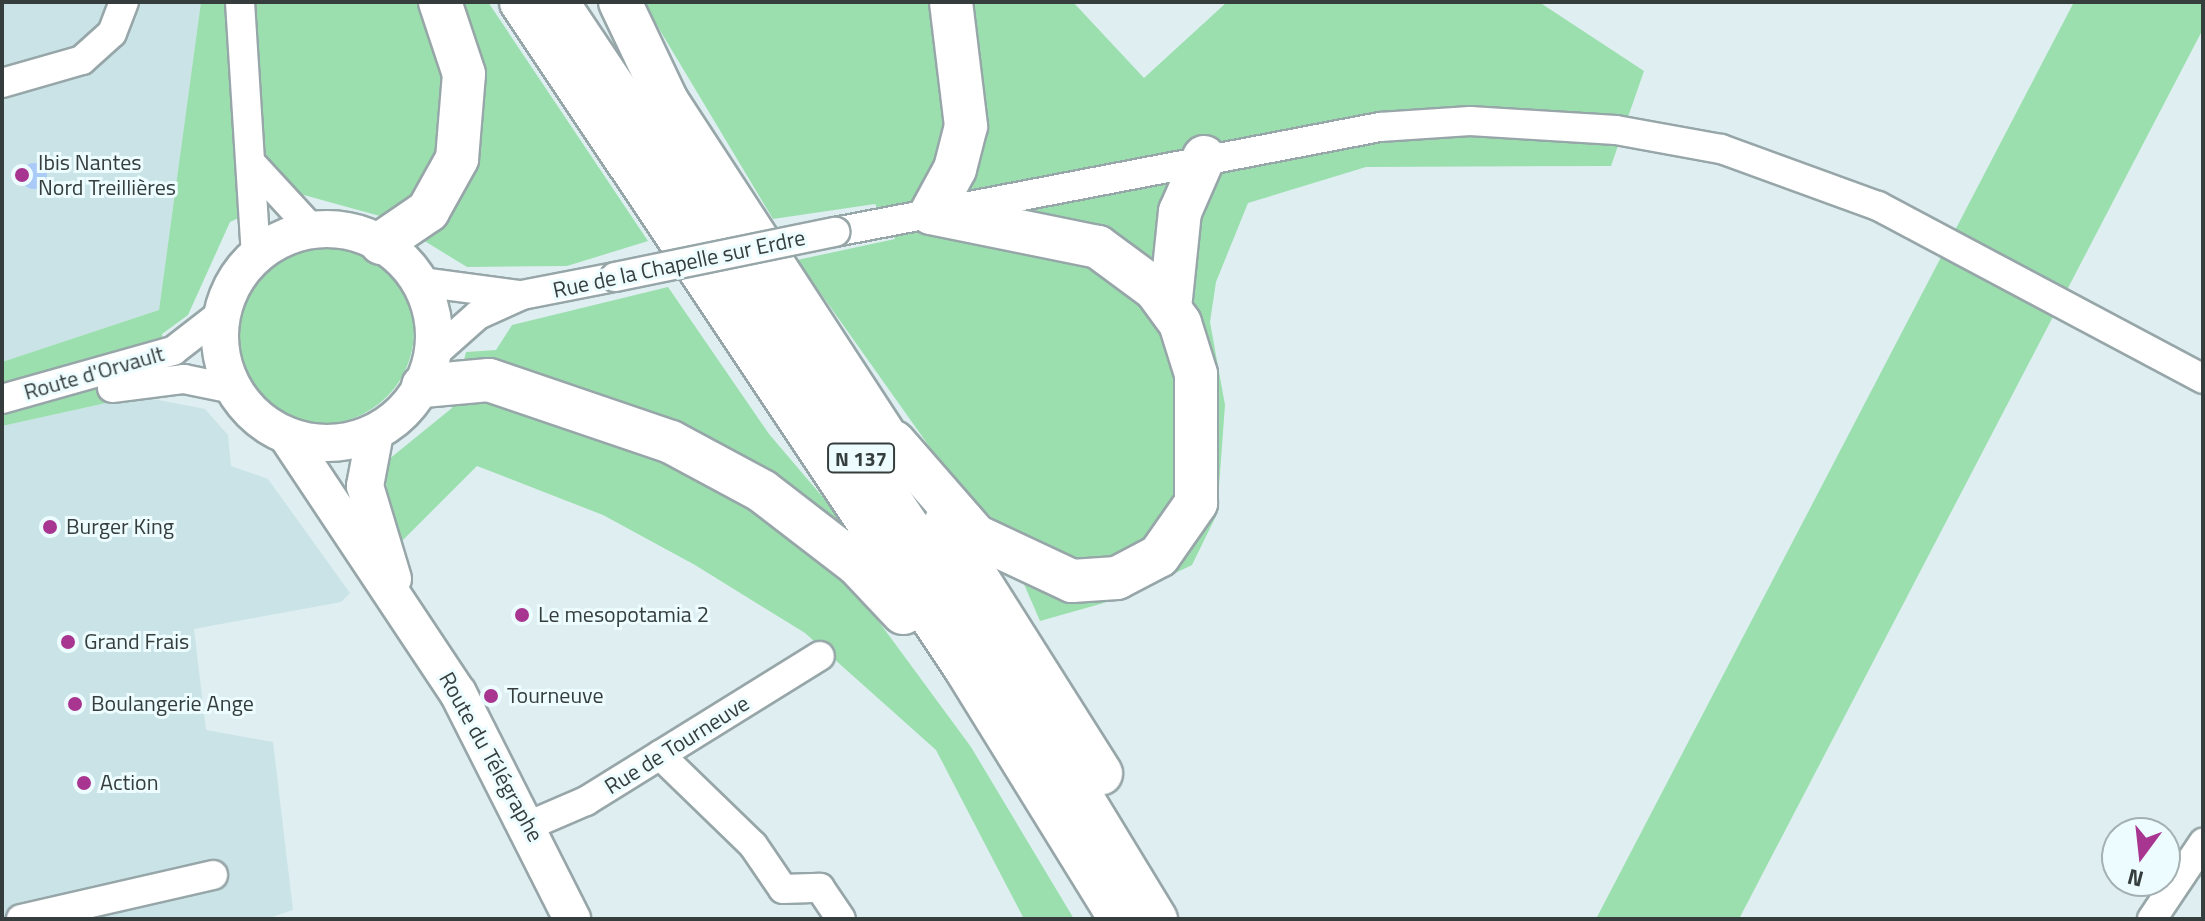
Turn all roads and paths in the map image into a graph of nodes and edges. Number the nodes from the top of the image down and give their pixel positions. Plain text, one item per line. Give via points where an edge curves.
1 (124, 2) edge
2 (240, 2) edge
3 (440, 2) edge
4 (521, 2) edge
5 (557, 2) edge
6 (586, 2) edge
7 (620, 2) edge
8 (951, 2) edge
9 (2, 83) edge
10 (1204, 157) junction
11 (252, 164) junction
12 (931, 213) junction
13 (312, 229) junction
14 (381, 243) junction
15 (256, 255) junction
16 (421, 282) junction
17 (522, 295) junction
18 (798, 301) junction
19 (1170, 308) junction
20 (222, 313) junction
21 (428, 370) junction
22 (2203, 379) edge
23 (233, 389) junction
24 (2, 399) edge
25 (2, 413) edge
26 (375, 433) junction
27 (287, 436) junction
28 (894, 442) junction
29 (399, 600) junction
30 (820, 656) dead end
31 (660, 755) junction
32 (1037, 780) junction
33 (530, 825) junction
34 (2203, 843) edge
35 (213, 875) dead end
36 (21, 919) edge
37 (572, 919) edge
38 (841, 919) edge
39 (1120, 919) edge
40 (1156, 919) edge
41 (1177, 919) edge
42 (2152, 919) edge

1 - 9 street via 112,33 82,60
2 - 11 street
3 - 14 highway via 464,74 457,159 428,211
4 - 32 highway, N 137
5 - 40 highway, N 137 via 1015,687
6 - 18 highway
7 - 18 highway via 647,68
8 - 12 highway via 966,126 955,169
10 - 12 street, Rue de la Chapelle sur Erdre
10 - 19 highway via 1180,212
10 - 22 street, Rue de la Chapelle sur Erdre via 1380,127 1470,121 1684,141 1878,206
11 - 13 street
11 - 15 street
12 - 17 street, Rue de la Chapelle sur Erdre, bridge
12 - 19 highway via 1098,247 1140,274
13 - 14 main road via 338,228
13 - 15 main road
14 - 16 main road
15 - 20 main road
16 - 17 street, Rue de la Chapelle sur Erdre
16 - 21 main road via 435,329
17 - 21 street, Rue de la Chapelle sur Erdre via 478,315
18 - 28 highway
19 - 28 highway via 1196,374 1196,503 1175,541 1117,578 1072,581 1007,557 954,517
20 - 23 main road via 223,365
20 - 24 street, Route d'Orvault via 173,351
21 - 26 main road
21 - 32 highway via 523,388 671,442 762,491 887,593 1006,763
23 - 25 street, Route d'Orvault via 184,379 136,382
23 - 27 main road via 251,415
26 - 27 main road via 328,444
26 - 29 main road, Route du Télégraphe via 365,486
27 - 29 main road, Route du Télégraphe
28 - 41 highway via 1070,718
29 - 33 main road, Route du Télégraphe
30 - 31 street, Rue de Tourneuve
31 - 33 street, Rue de Tourneuve
31 - 38 street via 753,845 783,889 820,888
32 - 39 highway, N 137
33 - 37 main road, Route du Télégraphe
34 - 42 street
35 - 36 street

